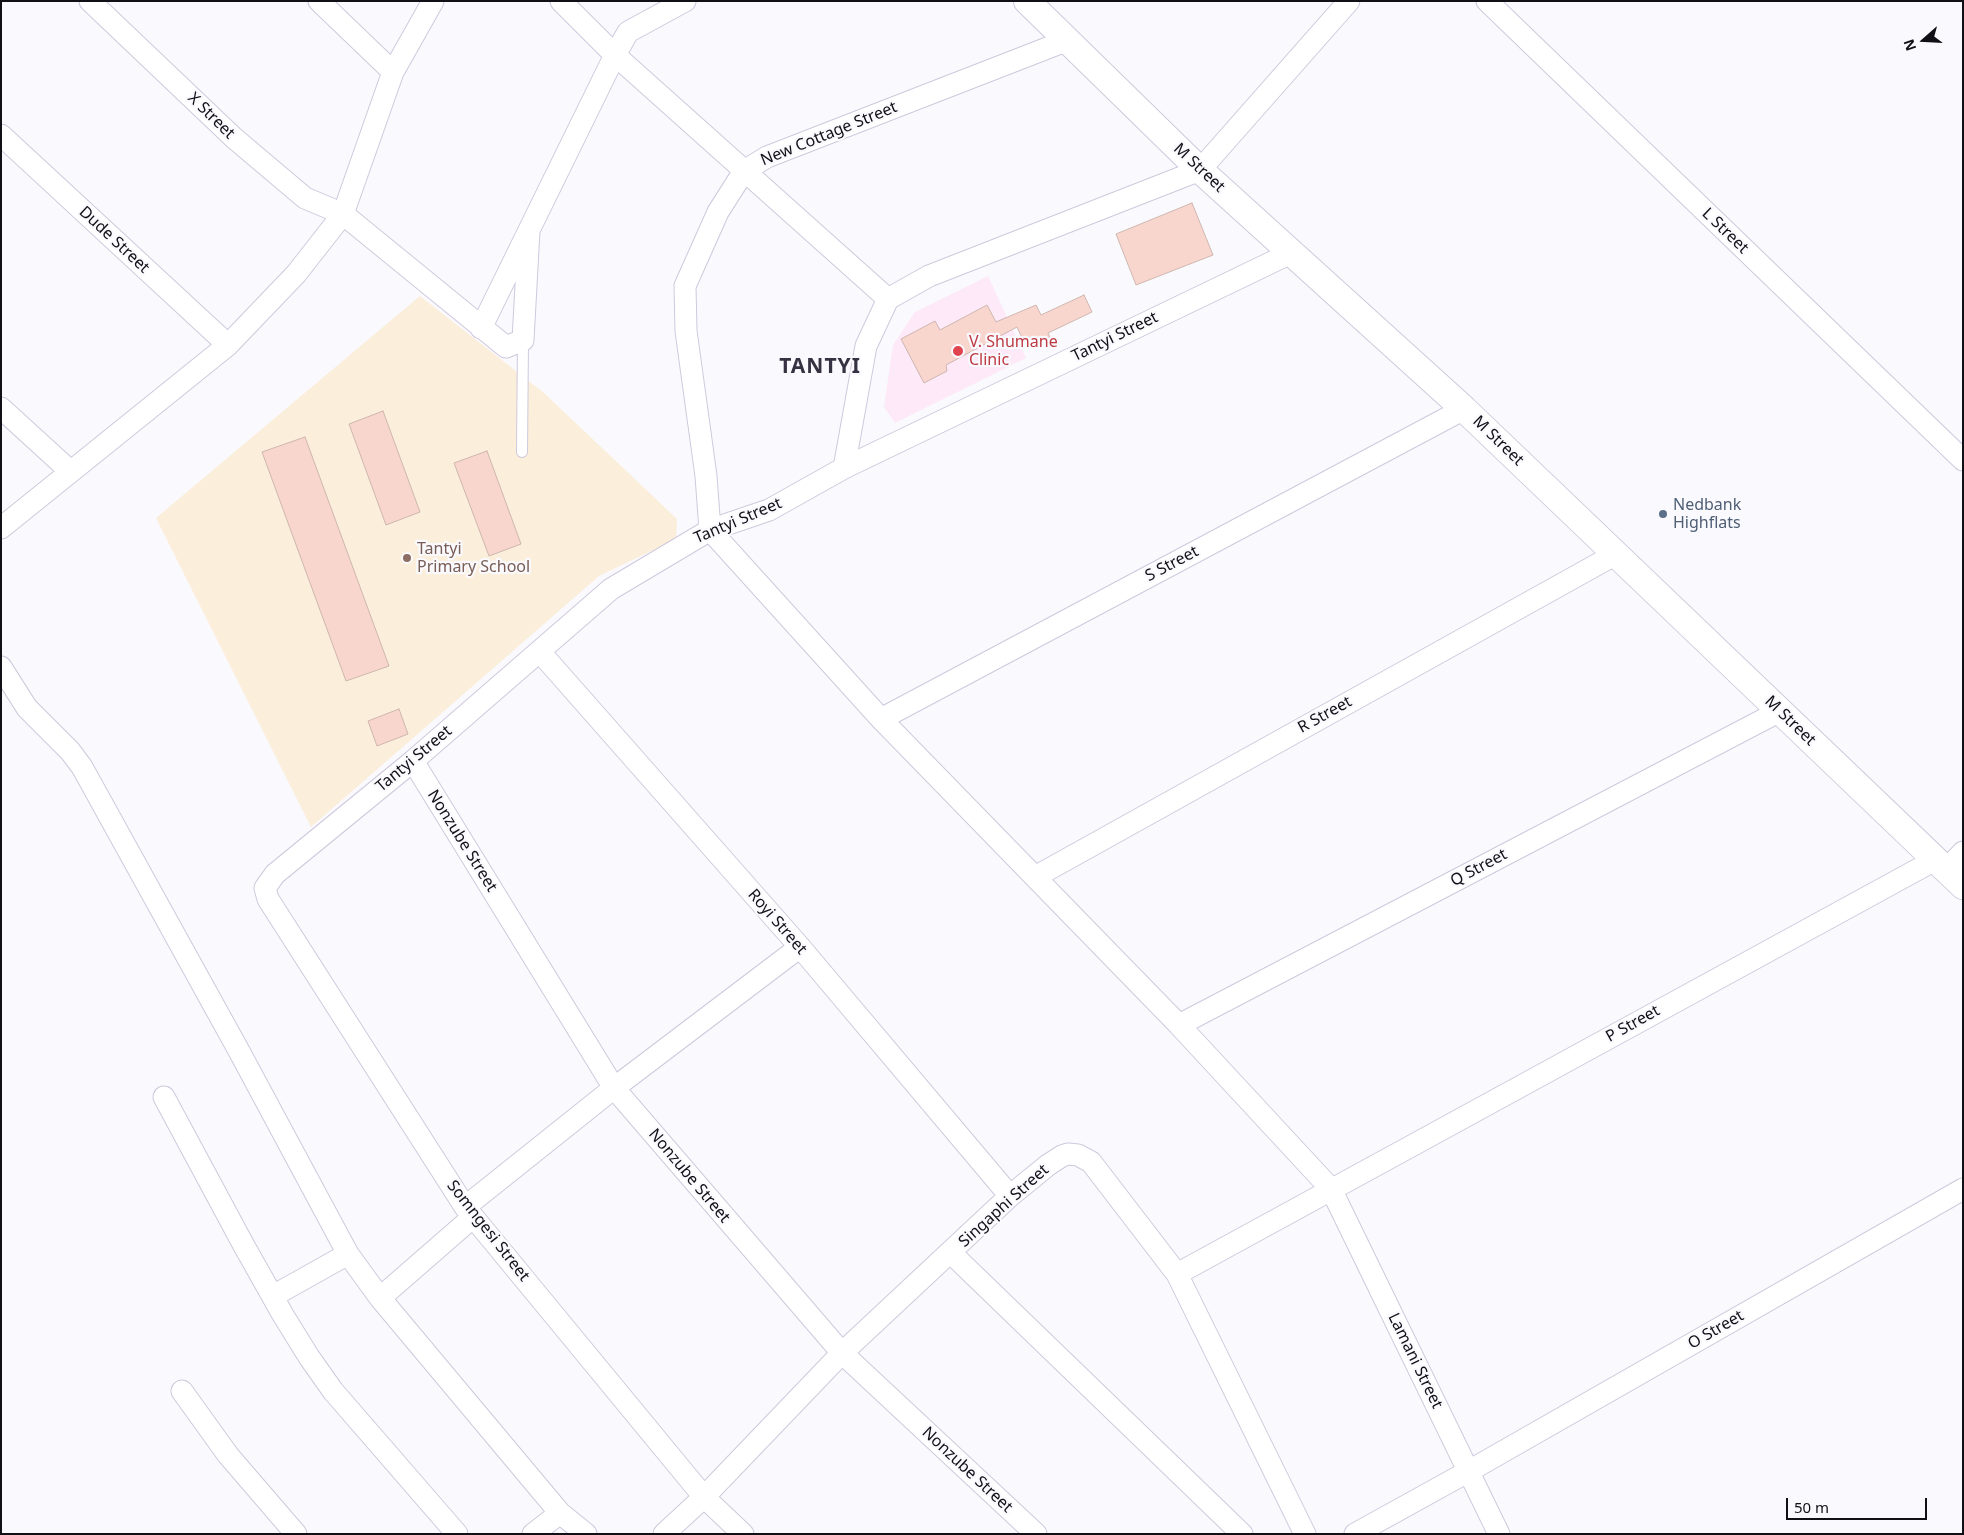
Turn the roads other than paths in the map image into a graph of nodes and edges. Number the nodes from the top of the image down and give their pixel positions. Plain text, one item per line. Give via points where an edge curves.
1 (90, 1) edge
2 (319, 1) edge
3 (433, 1) edge
4 (561, 1) edge
5 (685, 1) edge
6 (1027, 1) edge
7 (1349, 1) edge
8 (1487, 1) edge
9 (1068, 40) junction
10 (615, 55) junction
11 (393, 72) junction
12 (1, 136) edge
13 (1200, 170) junction
14 (744, 171) junction
15 (343, 214) junction
16 (528, 232) junction
17 (1291, 253) junction
18 (888, 299) junction
19 (482, 328) junction
20 (523, 340) junction
21 (228, 345) junction
22 (1, 408) edge
23 (1464, 409) junction
24 (522, 452) dead end
25 (1963, 460) edge
26 (844, 468) junction
27 (70, 471) junction
28 (1, 528) edge
29 (710, 530) junction
30 (1616, 554) junction
31 (540, 652) junction
32 (1, 668) edge
33 (1780, 711) junction
34 (881, 719) junction
35 (413, 761) junction
36 (275, 874) joint
37 (1955, 874) edge
38 (1035, 877) junction
39 (800, 947) junction
40 (1179, 1025) junction
41 (614, 1088) junction
42 (164, 1097) dead end
43 (1331, 1188) junction
44 (1963, 1189) edge
45 (1010, 1196) junction
46 (469, 1212) junction
47 (951, 1253) junction
48 (348, 1254) junction
49 (1177, 1274) junction
50 (272, 1296) junction
51 (380, 1298) junction
52 (842, 1353) junction
53 (182, 1391) dead end
54 (1469, 1471) junction
55 (704, 1497) junction
56 (560, 1512) junction
57 (296, 1534) edge
58 (457, 1534) edge
59 (532, 1534) edge
60 (586, 1534) edge
61 (664, 1534) edge
62 (743, 1534) edge
63 (1036, 1534) edge
64 (1242, 1534) edge
65 (1305, 1534) edge
66 (1354, 1534) edge
67 (1499, 1534) edge

1 - 15 street, X Street via 234,138 305,198
2 - 11 street
3 - 11 street
4 - 10 street
5 - 10 street via 628,32
6 - 9 street, M Street
7 - 13 street
8 - 25 street, L Street
9 - 13 street, M Street
9 - 14 street, New Cottage Street via 767,157
10 - 14 street
10 - 16 street
11 - 15 street
12 - 21 street, Dude Street
13 - 17 street, M Street
13 - 18 street via 929,276
14 - 18 street
14 - 29 street, New Cottage Street via 718,212 685,286 686,330
15 - 19 street, X Street
15 - 21 street via 296,274
16 - 19 street
16 - 20 street
17 - 23 street, M Street
17 - 26 street, Tantyi Street
18 - 26 street via 866,346
19 - 20 street, X Street via 506,347
20 - 24 lane
21 - 27 street
22 - 27 street
23 - 30 street, M Street
23 - 34 street, S Street
26 - 29 street, Tantyi Street via 770,510
27 - 28 street
29 - 31 street, Tantyi Street via 611,589
29 - 34 street, Lamani Street
30 - 33 street, M Street
30 - 38 street, R Street
31 - 35 street, Tantyi Street
31 - 39 street, Royi Street
32 - 48 street via 27,708 82,767
33 - 37 street, M Street
33 - 40 street, Q Street
34 - 38 street, Lamani Street
35 - 36 street, Tantyi Street
35 - 41 street, Nonzube Street
36 - 46 street, Somngesi Street via 265,888 268,900
37 - 43 street, P Street
38 - 40 street, Lamani Street
39 - 41 street
39 - 45 street, Royi Street
40 - 43 street, Lamani Street
41 - 46 street
41 - 52 street, Nonzube Street
42 - 50 street
43 - 49 street, P Street
43 - 54 street, Lamani Street
44 - 54 street, O Street
45 - 47 street, Singaphi Street
45 - 49 street, Singaphi Street via 1062,1156 1078,1155 1090,1162
46 - 51 street
46 - 55 street, Somngesi Street
47 - 52 street, Singaphi Street
47 - 64 street
48 - 50 street
48 - 51 street
49 - 65 street, Singaphi Street
50 - 58 street via 333,1390
51 - 56 street
52 - 55 street, Singaphi Street
52 - 63 street, Nonzube Street
53 - 57 street via 228,1455
54 - 66 street
54 - 67 street, Lamani Street
55 - 61 street, Singaphi Street
55 - 62 street, Somngesi Street
56 - 59 street
56 - 60 street

